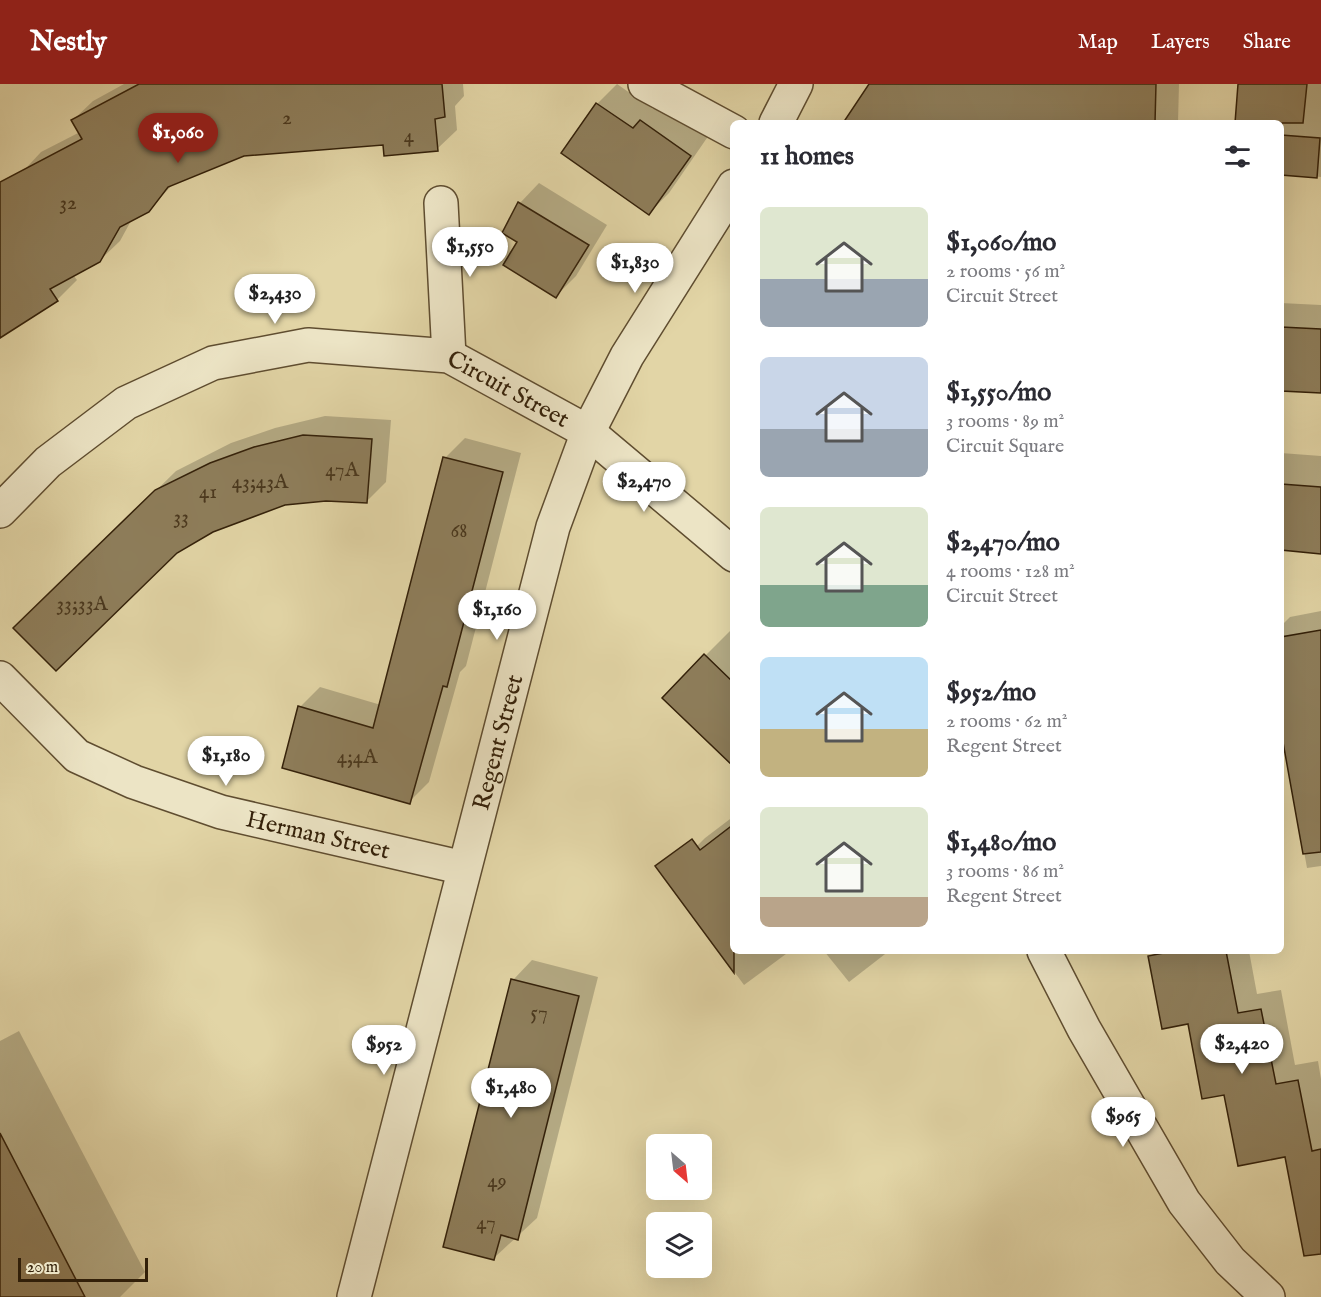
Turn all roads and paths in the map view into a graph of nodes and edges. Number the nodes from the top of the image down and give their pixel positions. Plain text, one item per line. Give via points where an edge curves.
1 (645, 84) edge
2 (796, 84) edge
3 (778, 120) edge
4 (730, 130) edge
5 (730, 192) edge
6 (441, 203) dead end
7 (449, 356) junction
8 (588, 432) junction
9 (0, 511) edge
10 (730, 552) edge
11 (0, 678) edge
12 (464, 867) junction
13 (1046, 954) edge
14 (354, 1297) edge
15 (1268, 1297) edge

1 - 4 street
2 - 3 street
5 - 8 street, Regent Street via 627,356
6 - 7 street
7 - 8 street, Circuit Street
7 - 9 street, Circuit Street via 308,345 213,363 126,403 48,462
8 - 10 street, Circuit Street
8 - 12 street, Regent Street via 553,527
11 - 12 street, Herman Street via 77,756 134,782 220,812
12 - 14 street, Regent Street
13 - 15 street via 1083,1029 1184,1202 1230,1261

